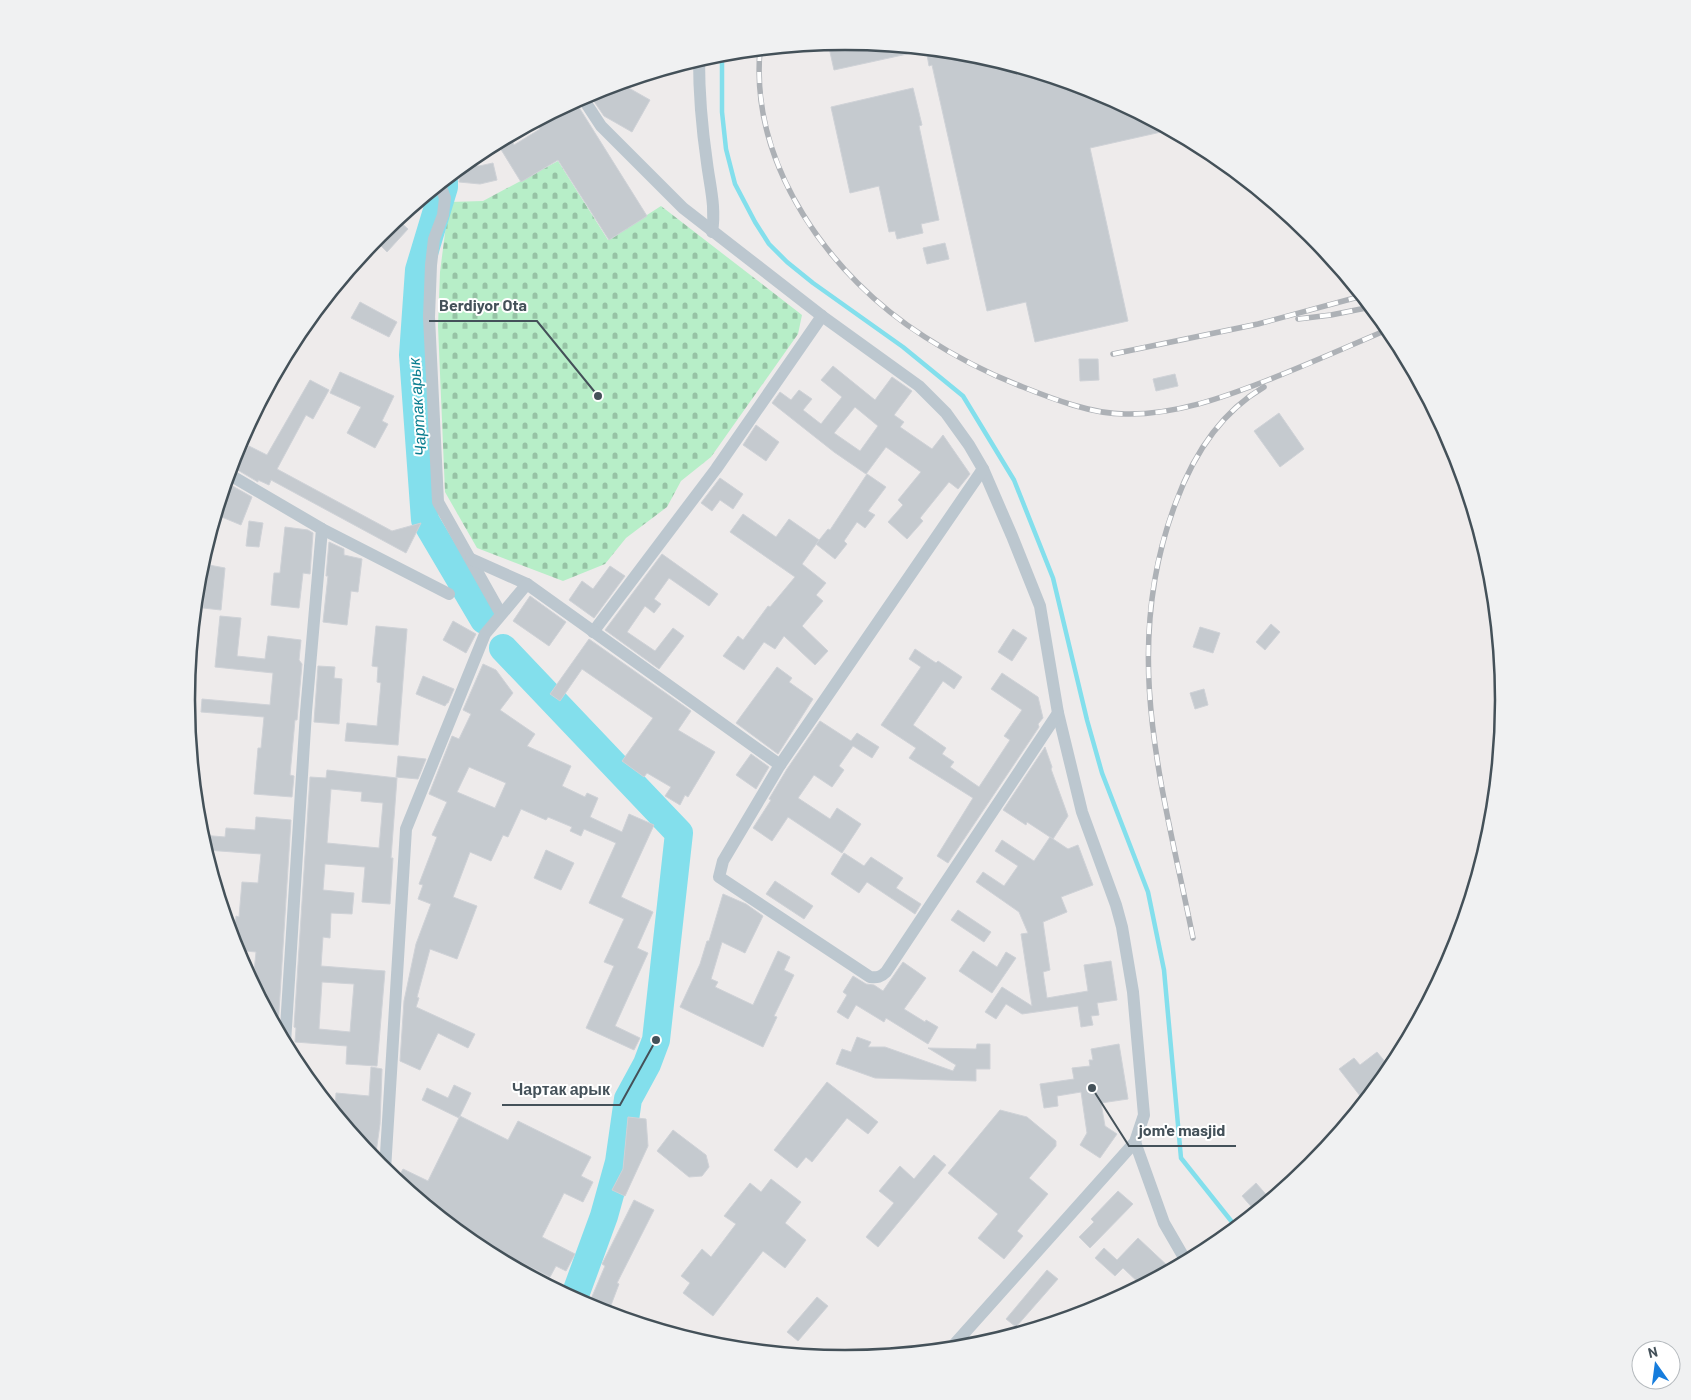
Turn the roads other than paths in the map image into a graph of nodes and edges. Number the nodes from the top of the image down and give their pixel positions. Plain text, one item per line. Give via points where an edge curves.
1 (699, 67) edge
2 (586, 104) edge
3 (442, 190) edge
4 (712, 232) junction
5 (822, 316) junction
6 (983, 469) junction
7 (235, 478) edge
8 (322, 529) junction
9 (471, 558) junction
10 (527, 584) junction
11 (449, 594) dead end
12 (501, 614) junction
13 (594, 632) junction
14 (1058, 713) junction
15 (780, 765) junction
16 (286, 1030) edge
17 (1135, 1142) junction
18 (386, 1160) edge
19 (1183, 1255) edge
20 (957, 1340) edge

1 - 4 street via 703,132 715,215
2 - 4 street via 601,126 634,161
3 - 9 street via 445,198 434,239 429,317 438,502
4 - 5 street
5 - 6 street via 929,395 950,418
5 - 13 street via 716,469
6 - 14 street via 1040,606
6 - 15 street
7 - 8 street
8 - 11 street
8 - 16 street via 306,712
9 - 10 street
9 - 12 street
10 - 12 street
10 - 13 street
12 - 18 street via 485,634 406,829
13 - 15 street
14 - 15 street via 886,972 876,978 719,877 724,861
14 - 17 street via 1082,812 1116,905 1126,948 1144,1115
17 - 19 street via 1164,1223
17 - 20 street

